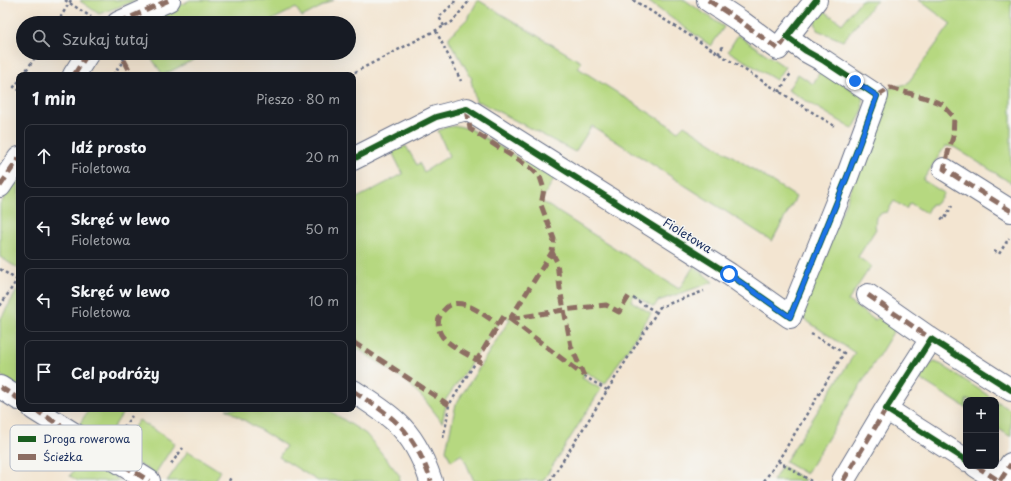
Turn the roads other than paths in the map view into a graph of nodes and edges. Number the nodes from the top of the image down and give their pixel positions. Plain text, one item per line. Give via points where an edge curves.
1 (169, 0) edge
2 (708, 0) edge
3 (816, 0) edge
4 (134, 16) edge
5 (787, 37) junction
6 (84, 60) edge
7 (76, 72) edge
8 (356, 157) edge
9 (16, 162) edge
10 (944, 169) dead end
11 (0, 186) edge
12 (1011, 211) edge
13 (868, 295) dead end
14 (931, 339) junction
15 (0, 387) edge
16 (1011, 390) edge
17 (356, 394) edge
18 (16, 397) edge
19 (886, 409) junction
20 (39, 412) edge
21 (60, 425) edge
22 (963, 458) edge
23 (1011, 464) edge
24 (981, 469) edge
25 (133, 471) edge
26 (149, 481) edge
27 (431, 481) edge
28 (843, 481) edge
29 (1000, 481) edge

1 - 4 street
2 - 5 street via 778,49
3 - 5 street
5 - 8 street, Fioletowa via 877,96 790,317 729,274 467,109 436,117
6 - 7 street
9 - 11 street
10 - 12 street
13 - 14 street
14 - 16 street
14 - 19 street
15 - 18 street
17 - 27 street via 397,422 406,432
19 - 22 street
19 - 28 street
20 - 21 street
23 - 29 street
24 - 29 street
25 - 26 street

